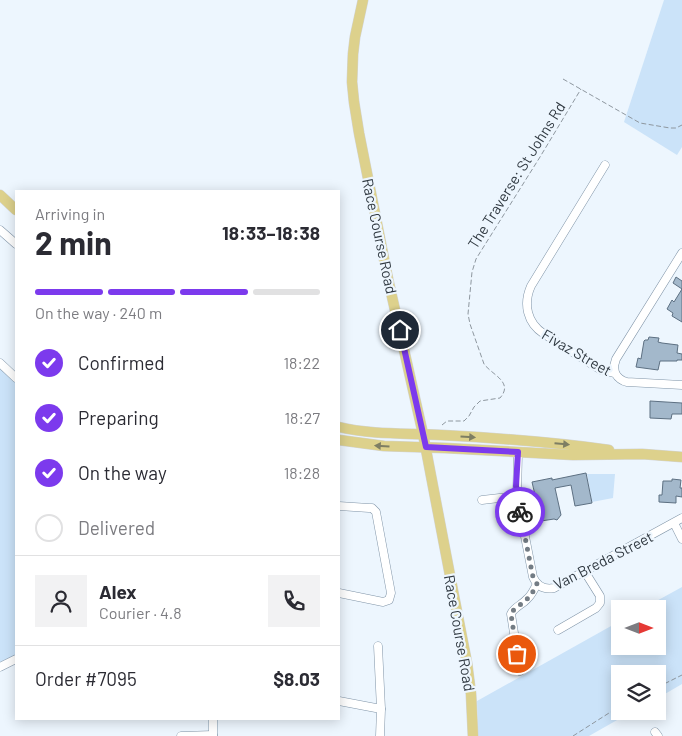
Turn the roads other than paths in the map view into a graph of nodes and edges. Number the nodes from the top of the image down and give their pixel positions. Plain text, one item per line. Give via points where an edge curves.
1 (363, 0) edge
2 (605, 165) dead end
3 (0, 189) edge
4 (0, 195) edge
5 (15, 201) edge
6 (15, 209) edge
7 (0, 230) edge
8 (15, 243) edge
9 (682, 254) edge
10 (0, 363) edge
11 (615, 373) junction
12 (15, 377) edge
13 (682, 385) edge
14 (340, 427) edge
15 (423, 434) junction
16 (340, 440) edge
17 (426, 447) junction
18 (518, 452) junction
19 (642, 454) junction
20 (682, 457) edge
21 (517, 496) junction
22 (482, 500) dead end
23 (340, 506) edge
24 (682, 518) edge
25 (674, 523) junction
26 (682, 539) edge
27 (585, 572) junction
28 (537, 584) junction
29 (340, 593) edge
30 (558, 630) dead end
31 (378, 646) dead end
32 (15, 660) edge
33 (0, 667) edge
34 (520, 671) dead end
35 (340, 701) edge
36 (381, 709) junction
37 (213, 720) edge
38 (181, 736) edge
39 (213, 736) edge
40 (380, 736) edge
41 (473, 736) edge

1 - 15 main road, Race Course Road via 353,54 354,102 388,279
2 - 11 street, Fivaz Street via 531,286 527,308 540,331 601,370
3 - 5 main road
4 - 6 main road
7 - 8 street
9 - 11 street via 616,360
10 - 12 street
11 - 13 street, Fivaz Street via 627,382
14 - 15 main road via 355,431
15 - 17 main road, Race Course Road
15 -> 19 main road
17 -> 16 main road
17 - 18 main road
17 - 41 main road, Race Course Road via 467,663
18 - 19 main road via 573,456
18 - 21 street, Van Breda Street
19 - 20 main road
21 - 22 street
21 - 28 street, Van Breda Street
23 - 29 street via 372,508 376,512 391,593 390,600 382,602
24 - 25 street, Van Breda Street
25 - 26 street
25 - 27 street, Van Breda Street
27 - 28 street, Van Breda Street via 554,588
27 - 30 street via 600,596 600,603
28 - 34 street via 526,601 511,614
31 - 36 street
32 - 33 street
35 - 36 street
36 - 40 street
37 - 39 street
38 - 39 street

